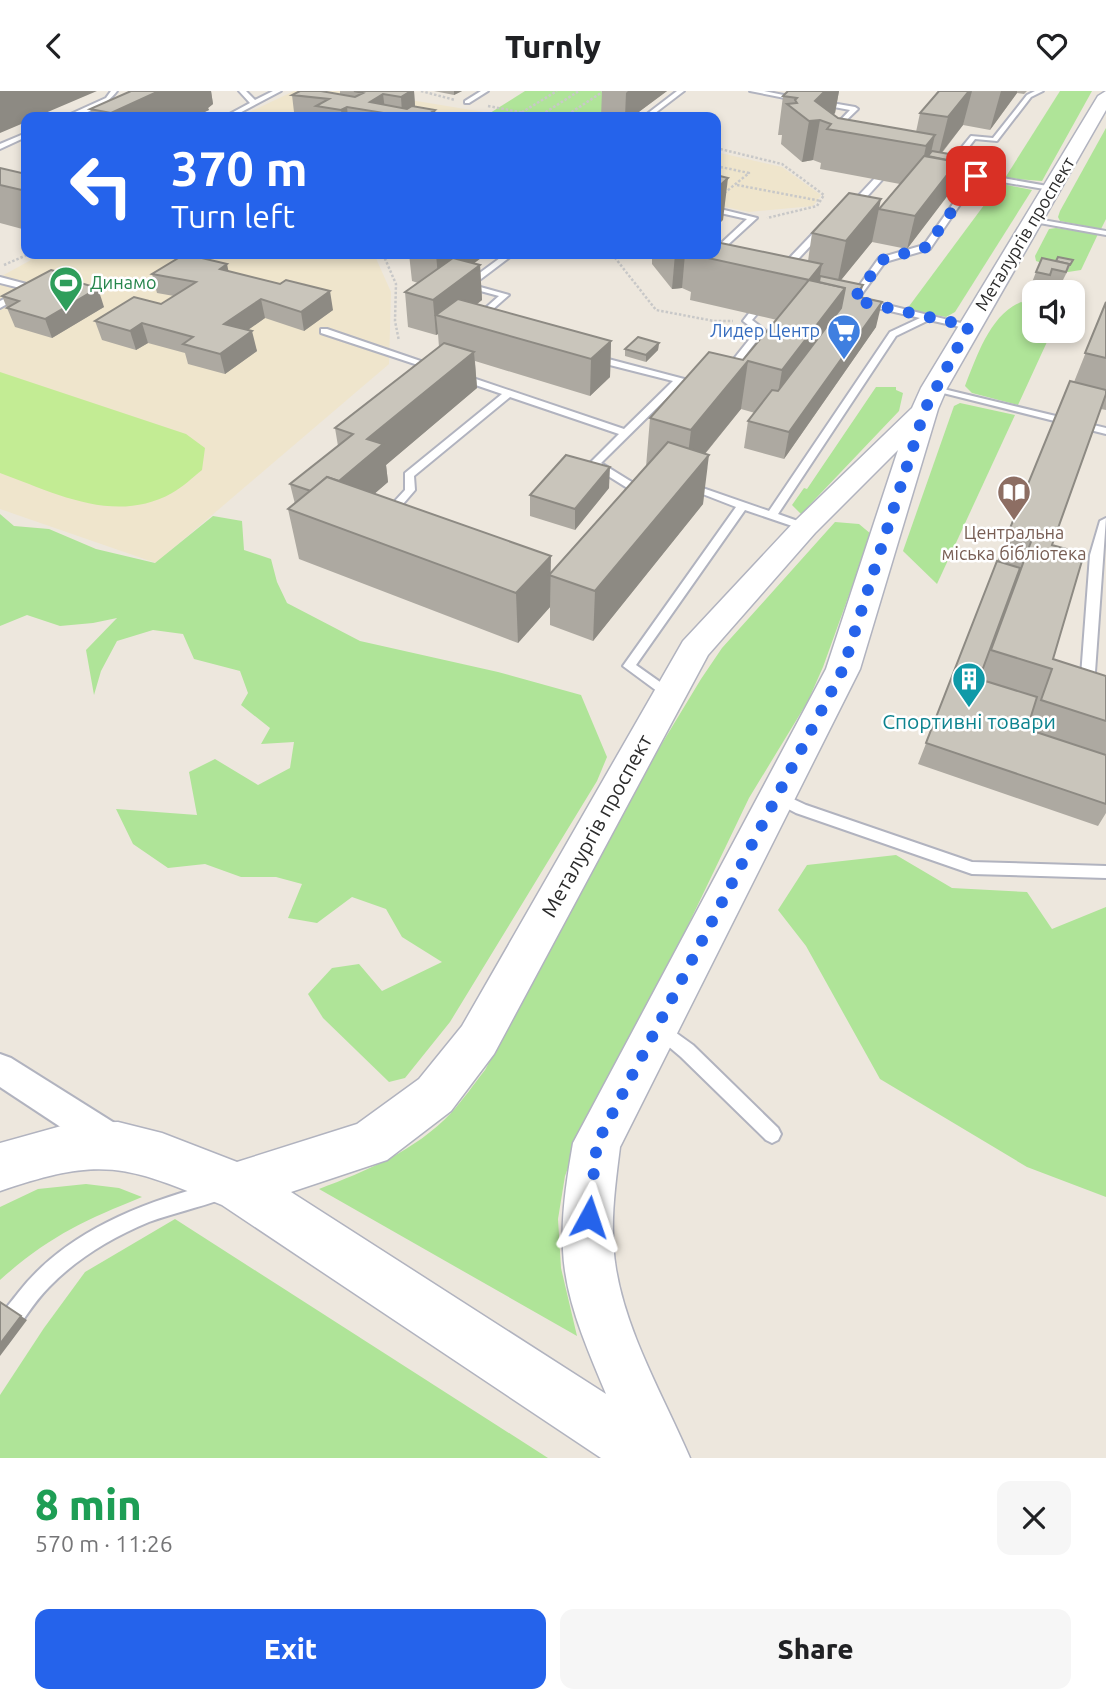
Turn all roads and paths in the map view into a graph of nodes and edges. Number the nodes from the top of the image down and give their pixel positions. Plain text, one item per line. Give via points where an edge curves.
1 (114, 91) edge
2 (242, 91) edge
3 (278, 91) edge
4 (421, 91) edge
5 (485, 91) edge
6 (556, 91) edge
7 (579, 91) edge
8 (604, 91) edge
9 (681, 91) edge
10 (753, 91) edge
11 (1040, 91) edge
12 (1106, 96) edge
13 (804, 100) edge
14 (467, 102) junction
15 (817, 102) edge
16 (254, 103) junction
17 (78, 112) edge
18 (237, 112) edge
19 (517, 112) edge
20 (524, 112) edge
21 (546, 112) edge
22 (572, 112) edge
23 (653, 112) edge
24 (21, 137) edge
25 (827, 138) edge
26 (0, 146) edge
27 (721, 149) edge
28 (721, 167) edge
29 (934, 168) edge
30 (947, 170) junction
31 (976, 176) junction
32 (878, 180) edge
33 (737, 185) junction
34 (1053, 189) junction
35 (721, 195) edge
36 (821, 201) junction
37 (721, 211) edge
38 (847, 213) edge
39 (753, 218) junction
40 (1034, 220) junction
41 (840, 221) edge
42 (1106, 233) edge
43 (721, 247) edge
44 (21, 258) edge
45 (385, 259) edge
46 (503, 259) edge
47 (616, 259) edge
48 (0, 267) edge
49 (0, 280) edge
50 (772, 282) edge
51 (839, 297) edge
52 (853, 300) junction
53 (0, 305) edge
54 (928, 317) junction
55 (750, 318) joint
56 (969, 326) junction
57 (483, 330) edge
58 (324, 331) dead end
59 (402, 357) junction
60 (588, 357) edge
61 (722, 379) edge
62 (680, 380) junction
63 (714, 388) edge
64 (509, 393) junction
65 (930, 399) junction
66 (1106, 431) edge
67 (626, 433) junction
68 (674, 486) edge
69 (633, 487) junction
70 (660, 487) edge
71 (625, 497) edge
72 (743, 505) junction
73 (800, 517) junction
74 (1106, 521) edge
75 (378, 526) edge
76 (887, 526) junction
77 (670, 694) junction
78 (1106, 709) edge
79 (775, 795) junction
80 (1106, 872) edge
81 (656, 1027) junction
82 (0, 1069) edge
83 (772, 1134) dead end
84 (119, 1145) junction
85 (0, 1167) edge
86 (237, 1186) junction
87 (0, 1336) edge
88 (646, 1458) edge
89 (661, 1458) edge

1 - 17 lane via 108,99
2 - 16 lane
3 - 16 lane
4 - 14 path
5 - 14 lane
6 - 20 path
7 - 21 path
8 - 22 path
9 - 23 lane
10 - 13 lane
11 - 30 lane via 1029,96 995,140 973,137
12 - 34 street, Металургів проспект
14 - 19 path
15 - 25 lane via 855,109
16 - 18 lane
24 - 26 lane
27 - 36 path via 782,164 824,195
28 - 33 path via 749,173
29 - 30 lane
30 - 31 lane
31 - 34 lane
31 - 52 lane via 927,247 882,260
32 - 38 lane
33 - 35 path
33 - 36 path
34 - 40 street, Металургів проспект
36 - 39 path via 817,206
37 - 39 lane
39 - 43 lane
40 - 42 lane
40 - 56 street, Металургів проспект
41 - 50 lane via 822,226
44 - 48 path
45 - 59 path via 396,284 395,321
46 - 57 lane via 466,286 505,295 470,327
47 - 55 path via 656,310 714,321
49 - 53 lane via 31,288
51 - 52 lane
52 - 54 lane
54 - 56 lane
54 - 73 lane via 893,334
55 - 61 lane via 761,330
56 - 65 street, Металургів проспект
58 - 59 lane
59 - 64 lane
60 - 62 lane
62 - 63 lane
62 - 67 lane
64 - 67 lane
64 - 75 lane via 409,475 410,490
65 - 66 lane
65 - 73 street, Металургів проспект
65 - 76 street, Металургів проспект
67 - 69 lane via 594,464
68 - 72 lane via 688,486
69 - 70 lane
69 - 71 lane
72 - 73 lane
72 - 77 lane via 629,666
73 - 76 street via 859,514
73 - 77 street, Металургів проспект via 695,649
74 - 78 lane via 1096,555 1086,703
76 - 79 street, Металургів проспект via 843,669
77 - 86 street, Металургів проспект via 478,1040 435,1095 370,1143
79 - 80 lane via 801,809 972,868
79 - 81 street, Металургів проспект
81 - 83 lane
81 - 89 street, Металургів проспект via 597,1143 588,1235 594,1286
82 - 84 street
84 - 85 street via 45,1151
84 - 86 street
86 - 87 lane via 165,1205 94,1238 43,1279
86 - 88 street via 608,1428

